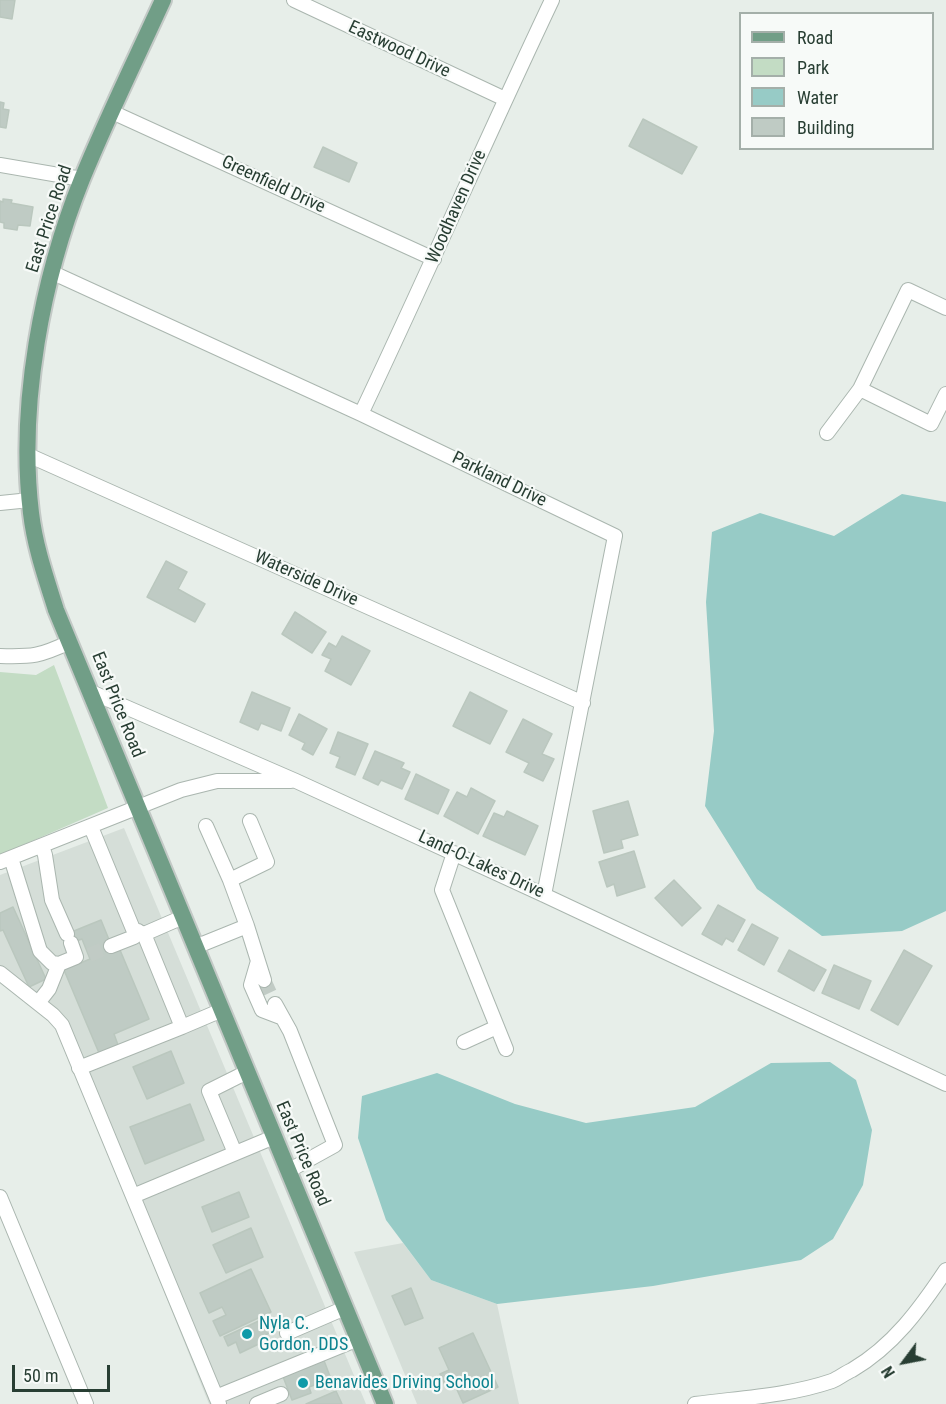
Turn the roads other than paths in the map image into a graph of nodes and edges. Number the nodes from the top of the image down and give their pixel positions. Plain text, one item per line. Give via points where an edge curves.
1 (163, 0) edge
2 (294, 0) edge
3 (552, 0) edge
4 (505, 99) junction
5 (112, 112) junction
6 (0, 165) edge
7 (82, 179) junction
8 (434, 259) junction
9 (51, 272) junction
10 (946, 308) edge
11 (860, 389) junction
12 (946, 394) edge
13 (361, 414) junction
14 (827, 433) dead end
15 (28, 456) junction
16 (30, 500) junction
17 (0, 503) edge
18 (70, 642) junction
19 (0, 656) edge
20 (91, 692) junction
21 (583, 703) junction
22 (297, 781) junction
23 (138, 808) junction
24 (250, 821) dead end
25 (92, 826) junction
26 (206, 826) dead end
27 (42, 846) junction
28 (454, 853) junction
29 (5, 860) edge
30 (230, 880) junction
31 (544, 895) junction
32 (183, 917) junction
33 (247, 926) junction
34 (141, 933) junction
35 (111, 946) tunnel mouth
36 (195, 947) junction
37 (258, 961) junction
38 (59, 964) junction
39 (0, 973) edge
40 (264, 980) tunnel mouth
41 (38, 1003) junction
42 (275, 1004) tunnel mouth
43 (222, 1010) junction
44 (283, 1018) junction
45 (182, 1027) junction
46 (497, 1027) junction
47 (464, 1042) dead end
48 (506, 1049) dead end
49 (79, 1068) junction
50 (248, 1072) junction
51 (946, 1084) edge
52 (274, 1137) junction
53 (235, 1153) junction
54 (288, 1171) junction
55 (133, 1196) junction
56 (0, 1197) edge
57 (946, 1270) edge
58 (345, 1308) junction
59 (286, 1333) dead end
60 (358, 1339) junction
61 (281, 1394) dead end
62 (217, 1401) edge
63 (86, 1404) edge
64 (257, 1404) edge
65 (385, 1404) edge
66 (695, 1404) edge

1 - 5 main road, East Price Road
2 - 4 street, Eastwood Drive
3 - 4 street, Woodhaven Drive
4 - 8 street, Woodhaven Drive
5 - 7 main road, East Price Road
5 - 8 street, Greenfield Drive
6 - 7 street
7 - 9 main road, East Price Road
8 - 13 street, Woodhaven Drive
9 - 13 street, Parkland Drive
9 - 15 main road, East Price Road via 30,388
10 - 11 street via 908,290
11 - 12 street via 931,424
11 - 14 street
13 - 21 street, Parkland Drive via 615,536
15 - 16 main road, East Price Road
15 - 21 street, Waterside Drive
16 - 17 street
16 - 18 main road, East Price Road via 39,555
18 - 19 street via 31,657
18 - 20 main road, East Price Road
20 - 22 street
20 - 23 main road, East Price Road
21 - 31 street, Parkland Drive
22 - 23 street, Land-O-Lakes Drive via 217,781 181,790
22 - 28 street, Land-O-Lakes Drive
23 - 25 street, Land-O-Lakes Drive
23 - 32 main road, East Price Road
24 - 30 street via 267,862
25 - 27 street, Land-O-Lakes Drive
25 - 34 street via 133,928
26 - 30 street
27 - 29 street, Land-O-Lakes Drive
27 - 38 street via 52,900 69,939 82,956
28 - 31 street, Land-O-Lakes Drive
28 - 46 street via 442,890
29 - 38 street via 40,951 51,963
30 - 33 street
31 - 51 street, Land-O-Lakes Drive
32 - 34 street
32 - 36 main road, East Price Road
33 - 36 street
33 - 37 street
34 - 35 street
34 - 45 street
36 - 43 main road, East Price Road
37 - 40 street
37 - 44 street via 251,985 262,1010
38 - 41 street via 49,989
39 - 41 street
41 - 49 street via 62,1025
42 - 44 street
43 - 45 street
43 - 50 main road, East Price Road
44 - 54 street via 336,1145
45 - 49 street
46 - 47 street
46 - 48 street
49 - 55 street
50 - 52 main road, East Price Road
50 - 53 street via 209,1091
52 - 53 street
52 - 54 main road, East Price Road
53 - 55 street
54 - 58 main road, East Price Road
55 - 62 street
56 - 63 street
57 - 66 street via 900,1332 871,1358 834,1380 794,1391
58 - 59 street
58 - 60 main road, East Price Road
60 - 62 street
60 - 65 main road, East Price Road
61 - 64 street

